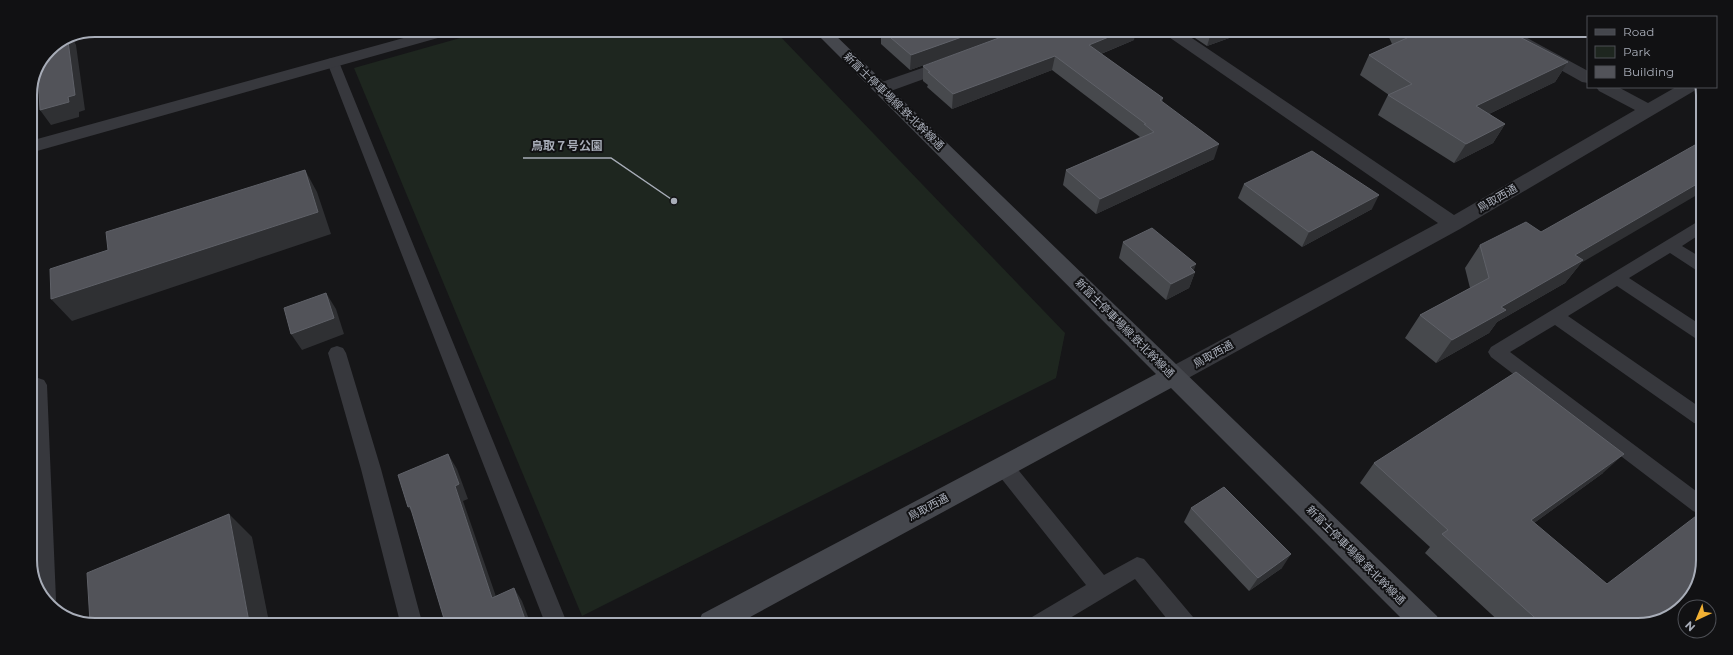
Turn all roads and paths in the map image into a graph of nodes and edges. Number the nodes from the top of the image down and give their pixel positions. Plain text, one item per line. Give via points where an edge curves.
1 (424, 37) edge
2 (829, 37) edge
3 (1179, 37) edge
4 (1513, 37) edge
5 (962, 59) edge
6 (333, 62) junction
7 (1587, 77) edge
8 (882, 88) junction
9 (1607, 88) edge
10 (1686, 88) edge
11 (1648, 110) junction
12 (37, 145) edge
13 (1454, 224) junction
14 (1696, 230) edge
15 (1670, 246) junction
16 (1696, 262) edge
17 (1617, 278) junction
18 (1556, 316) junction
19 (1696, 331) edge
20 (337, 353) dead end
21 (1173, 376) junction
22 (37, 385) edge
23 (1696, 414) edge
24 (1004, 466) junction
25 (1696, 502) edge
26 (45, 588) edge
27 (1101, 588) junction
28 (410, 618) edge
29 (554, 618) edge
30 (721, 618) edge
31 (1050, 618) edge
32 (1180, 618) edge
33 (1421, 618) edge

1 - 6 street
2 - 8 main road, 新富士停車場線:鉄北幹線通
3 - 13 street
4 - 7 street
5 - 8 street
6 - 12 street
6 - 29 lane
8 - 21 main road, 新富士停車場線:鉄北幹線通
9 - 11 street
10 - 11 street, 鳥取西通
11 - 13 street, 鳥取西通
13 - 21 street, 鳥取西通
14 - 15 lane
15 - 16 lane
15 - 17 lane
17 - 18 lane
17 - 19 lane
18 - 23 lane
18 - 25 lane via 1497,352
20 - 28 lane
21 - 24 main road, 鳥取西通
21 - 33 main road, 新富士停車場線:鉄北幹線通
22 - 26 lane
24 - 27 lane
24 - 30 main road, 鳥取西通
27 - 31 lane
27 - 32 lane via 1137,566

